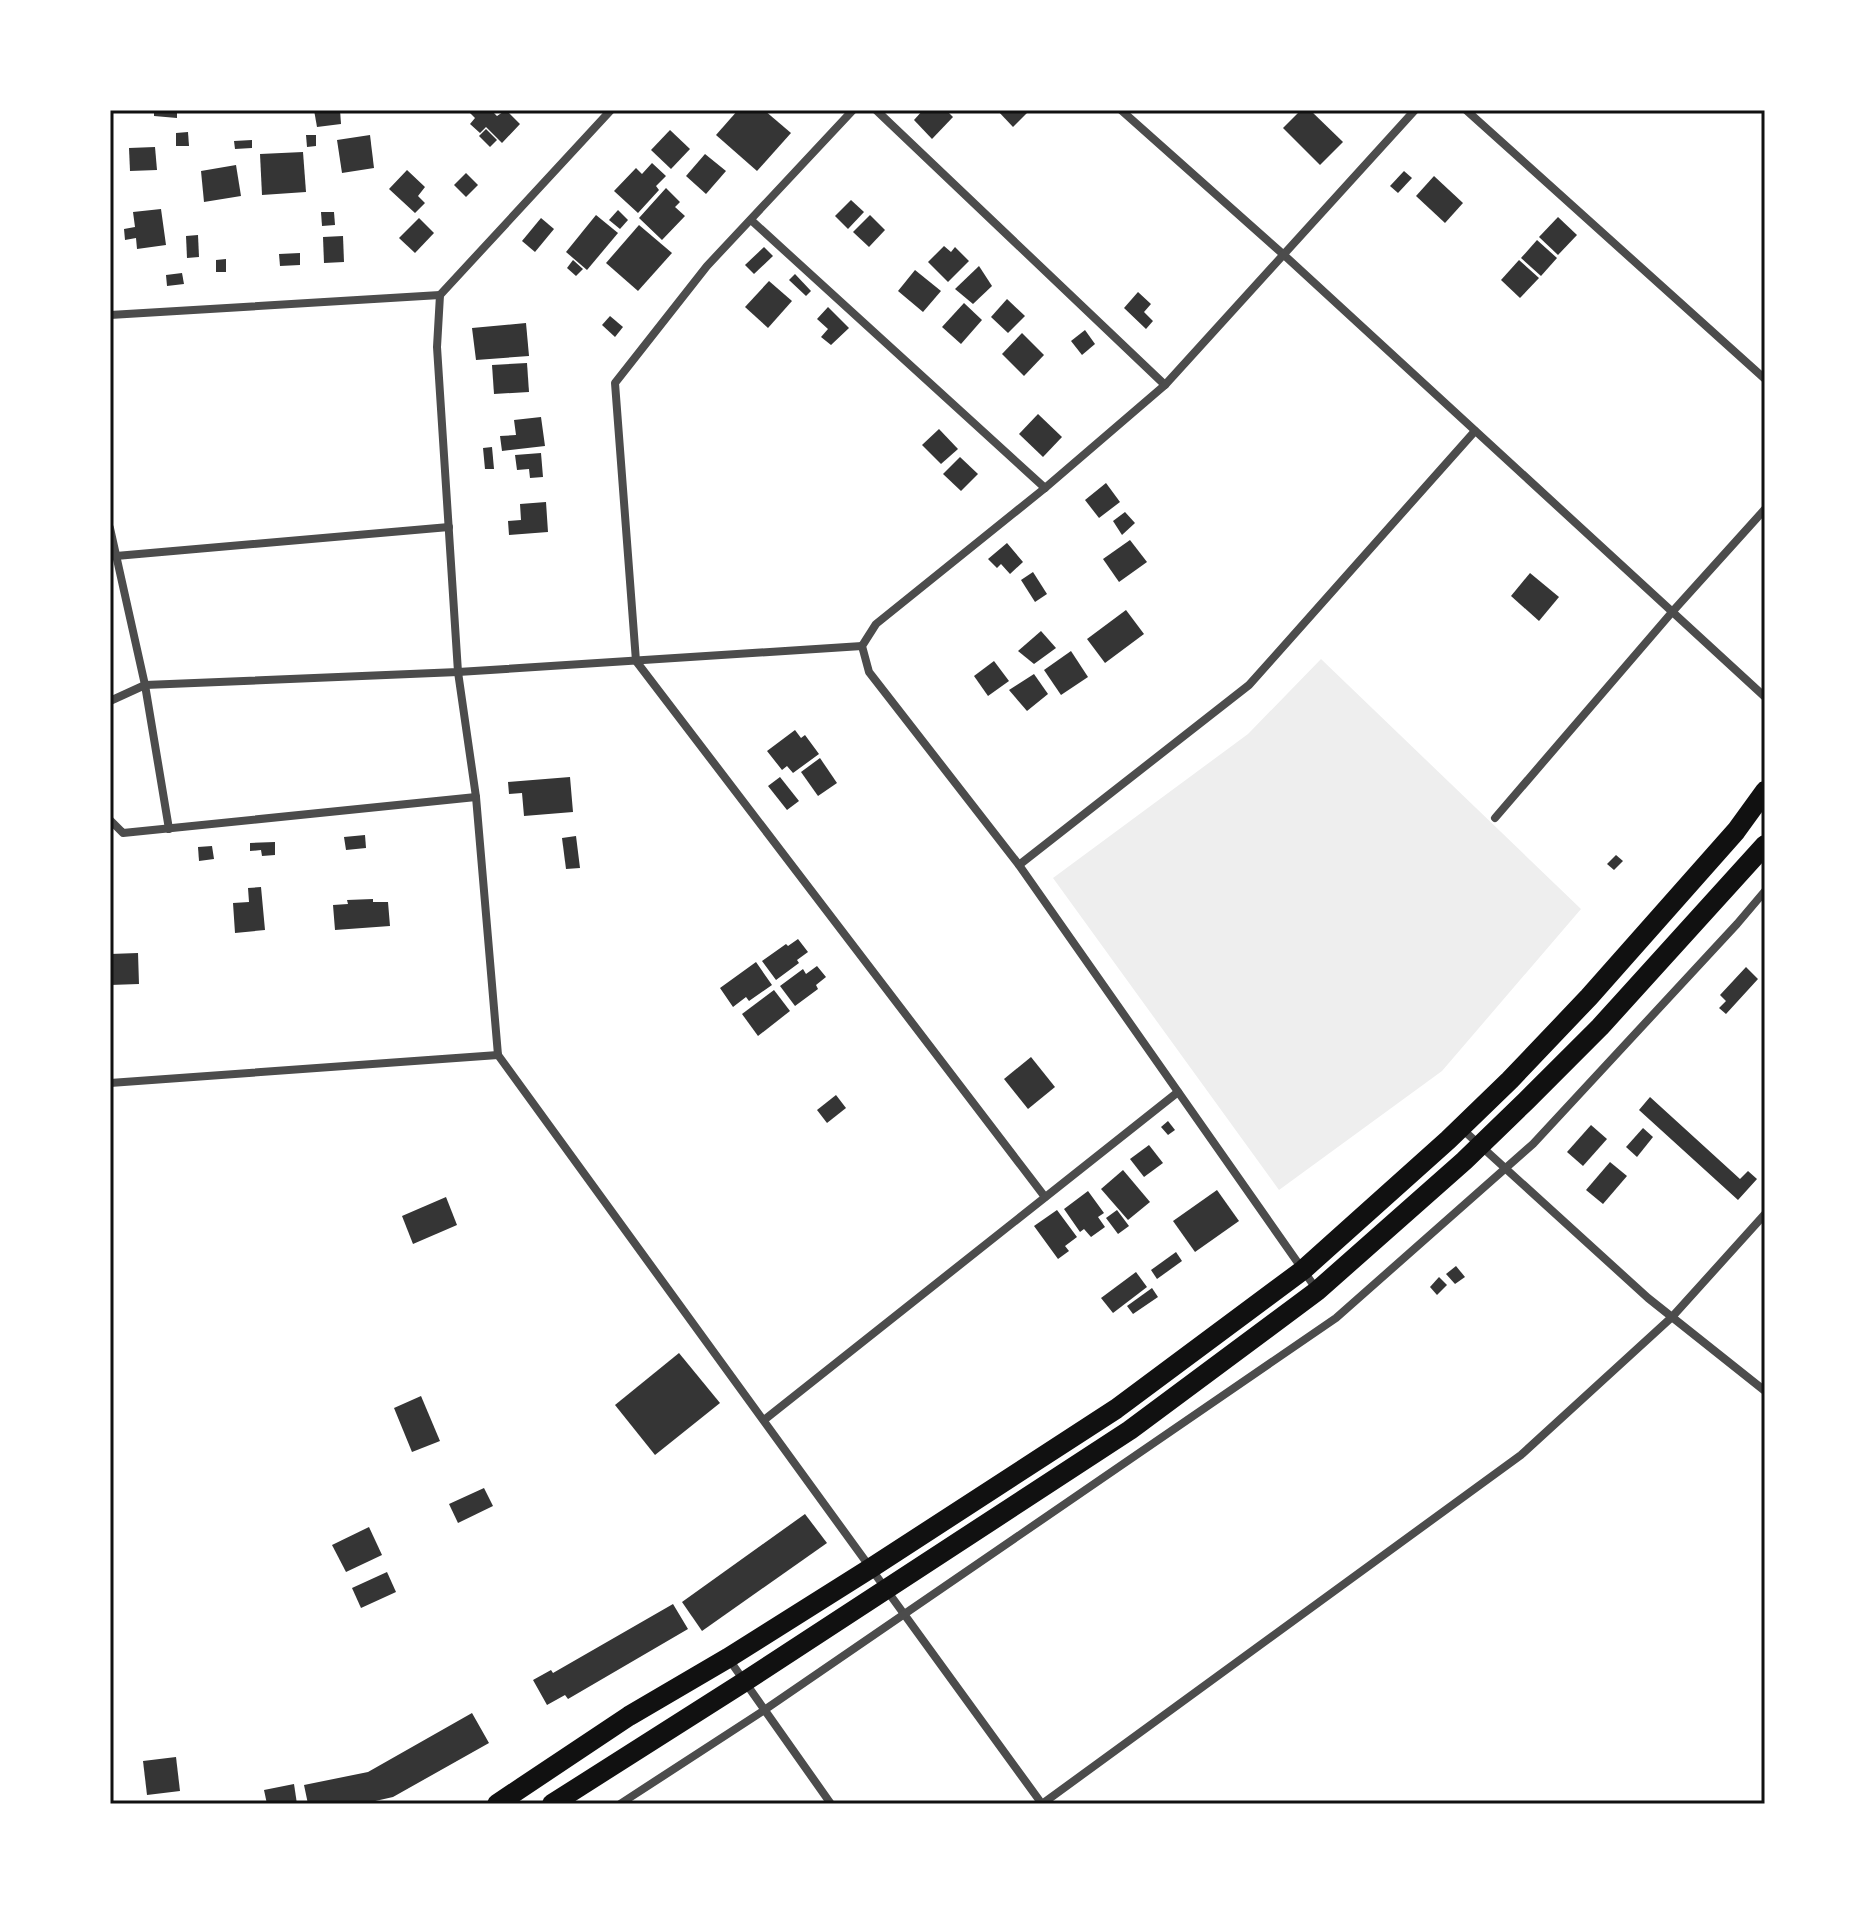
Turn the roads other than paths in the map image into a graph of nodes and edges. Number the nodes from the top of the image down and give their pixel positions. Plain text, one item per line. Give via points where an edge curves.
1 (611, 110) edge
2 (853, 110) edge
3 (876, 110) edge
4 (1121, 110) edge
5 (1415, 110) edge
6 (1466, 110) edge
7 (751, 220) junction
8 (1284, 255) junction
9 (440, 295) junction
10 (110, 315) edge
11 (1765, 379) edge
12 (1165, 385) junction
13 (1475, 431) junction
14 (1045, 488) junction
15 (1765, 509) edge
16 (449, 527) junction
17 (110, 528) edge
18 (116, 556) junction
19 (1673, 611) junction
20 (862, 646) junction
21 (636, 661) junction
22 (458, 672) junction
23 (145, 685) junction
24 (1765, 697) edge
25 (110, 701) edge
26 (1765, 791) edge
27 (476, 797) junction
28 (1495, 818) dead end
29 (110, 820) edge
30 (169, 829) junction
31 (1765, 845) edge
32 (1019, 865) junction
33 (1765, 891) edge
34 (1579, 1008) junction
35 (1600, 1027) junction
36 (498, 1055) junction
37 (110, 1083) edge
38 (1178, 1092) junction
39 (1461, 1128) junction
40 (1479, 1147) junction
41 (1504, 1169) junction
42 (1045, 1197) junction
43 (1765, 1214) edge
44 (1303, 1270) junction
45 (1317, 1291) junction
46 (1672, 1317) junction
47 (1765, 1391) edge
48 (764, 1420) junction
49 (871, 1568) junction
50 (886, 1588) junction
51 (905, 1614) junction
52 (728, 1658) junction
53 (744, 1682) junction
54 (763, 1711) junction
55 (497, 1804) edge
56 (552, 1804) edge
57 (620, 1804) edge
58 (831, 1804) edge

1 - 9 street
2 - 7 street
3 - 12 street
4 - 8 street
5 - 8 street
6 - 11 street
7 - 14 street
7 - 21 street via 707,266 615,383
8 - 12 street
8 - 13 street
9 - 10 street
9 - 16 street via 437,347
12 - 14 street
13 - 19 street
13 - 32 street via 1249,685
14 - 20 street via 876,624
15 - 19 street
16 - 18 street
16 - 22 street
17 - 18 street
18 - 23 street
19 - 24 street
19 - 28 street
20 - 21 street
20 - 32 street via 869,672
21 - 22 street
21 - 42 street
22 - 23 street
22 - 27 street
23 - 25 street
23 - 30 street
26 - 34 main road via 1736,831
27 - 30 street
27 - 36 street
29 - 30 street via 123,833
31 - 35 main road
32 - 38 street
33 - 41 street via 1533,1144
34 - 35 main road
34 - 39 main road
35 - 40 main road
36 - 37 street
36 - 48 street
38 - 42 street
38 - 44 street
39 - 40 street
39 - 44 main road
40 - 41 street
40 - 45 main road
41 - 46 street
41 - 51 street via 1336,1318
42 - 48 street
43 - 46 street
44 - 45 street
44 - 49 main road via 1116,1409
45 - 50 main road via 1130,1430
46 - 47 street
46 - 51 street via 1521,1455 1042,1804
48 - 49 street
49 - 50 street
49 - 52 main road
50 - 51 street
50 - 53 main road
51 - 54 street
52 - 53 street
52 - 55 main road
53 - 54 street
53 - 56 main road
54 - 57 street
54 - 58 street

